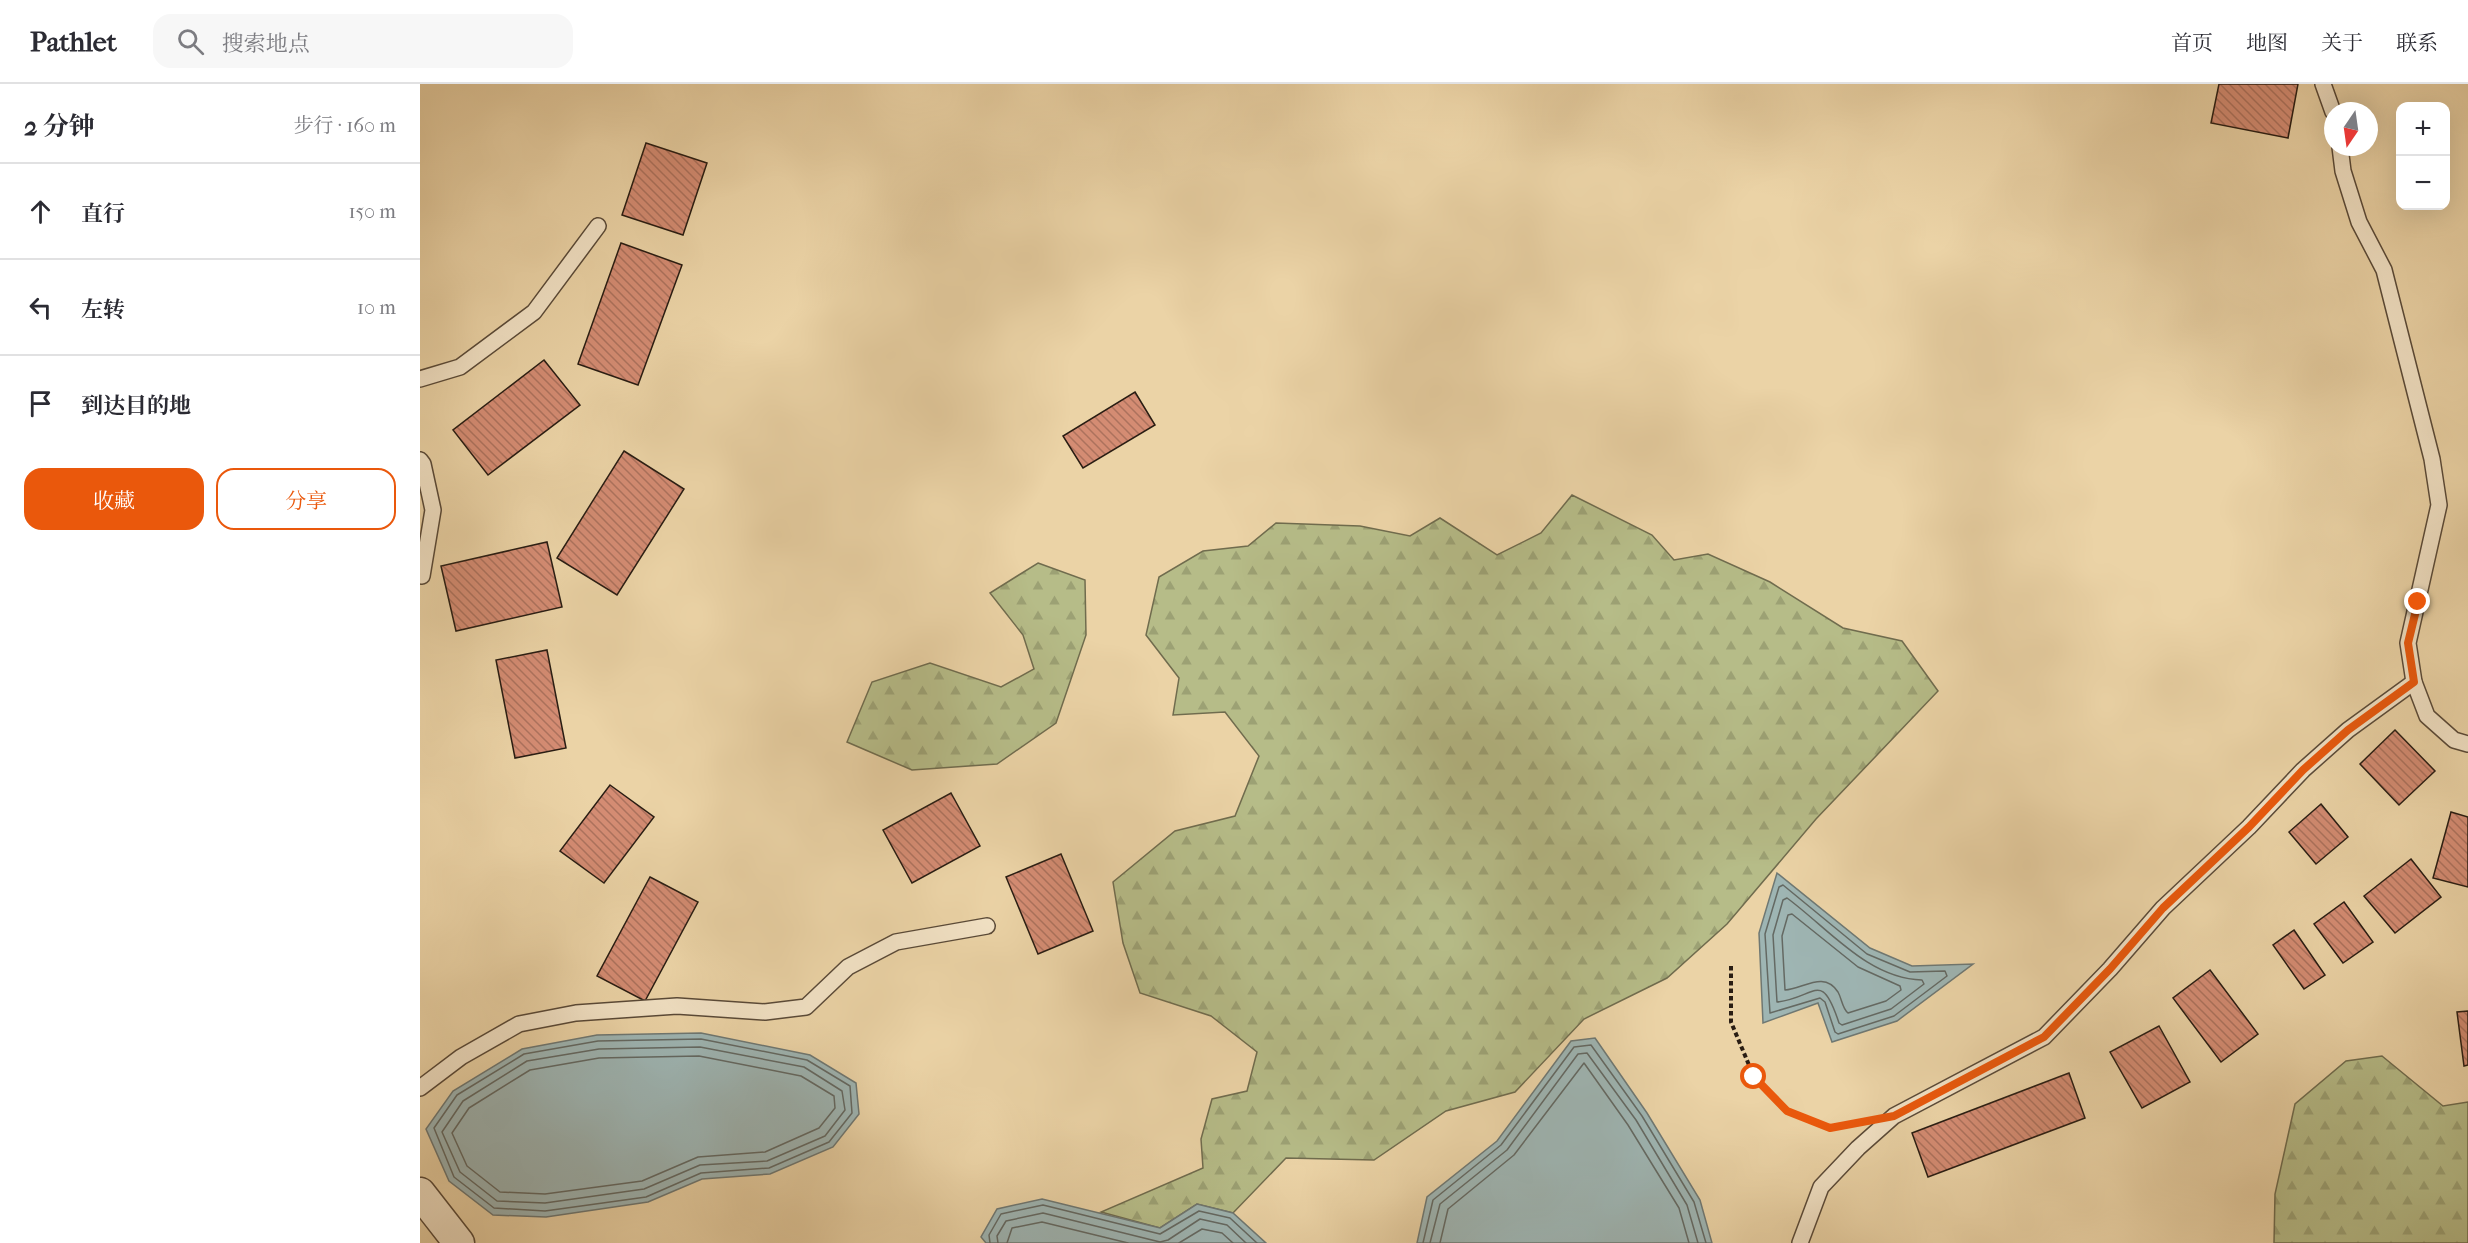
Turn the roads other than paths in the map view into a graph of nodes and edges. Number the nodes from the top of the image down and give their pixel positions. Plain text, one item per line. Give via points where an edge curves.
1 (2323, 84) edge
2 (2329, 102) edge
3 (2341, 156) edge
4 (598, 226) dead end
5 (420, 379) edge
6 (420, 460) edge
7 (422, 576) dead end
8 (2414, 682) junction
9 (2468, 744) edge
10 (987, 926) dead end
11 (420, 1088) edge
12 (420, 1193) edge
13 (459, 1243) edge
14 (1800, 1243) edge

1 - 2 lane
3 - 8 lane via 2359,222 2384,270 2433,459 2439,505 2408,643
4 - 5 lane via 534,312 460,367
6 - 7 lane via 433,510
8 - 9 lane via 2427,716 2454,740
8 - 14 lane via 2348,730 2303,770 2163,908 2044,1037 1894,1116 1821,1187
10 - 11 lane via 896,942 848,967 806,1007 765,1012 677,1006 576,1013 519,1024 461,1057
12 - 13 street

